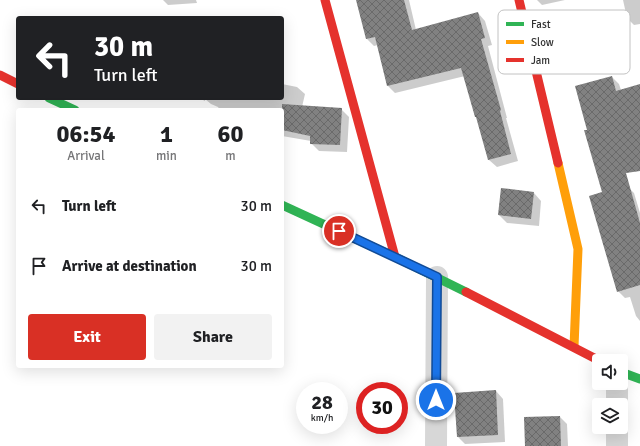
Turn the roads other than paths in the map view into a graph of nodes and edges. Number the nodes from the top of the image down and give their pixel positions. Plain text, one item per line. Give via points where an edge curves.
1 (325, 0) edge
2 (519, 0) edge
3 (521, 10) edge
4 (537, 74) edge
5 (0, 75) edge
6 (16, 83) edge
7 (53, 100) edge
8 (71, 108) edge
9 (284, 206) edge
10 (395, 257) junction
11 (437, 277) junction
12 (574, 348) junction
13 (592, 357) edge
14 (628, 375) edge
15 (640, 379) edge
16 (617, 434) edge
17 (436, 446) edge
18 (617, 446) edge

1 - 10 street
2 - 3 street
4 - 12 street via 578,249
5 - 6 street
7 - 8 street
9 - 10 street
10 - 11 street
11 - 12 street
11 - 17 street
12 - 13 street
14 - 15 street
16 - 18 street

